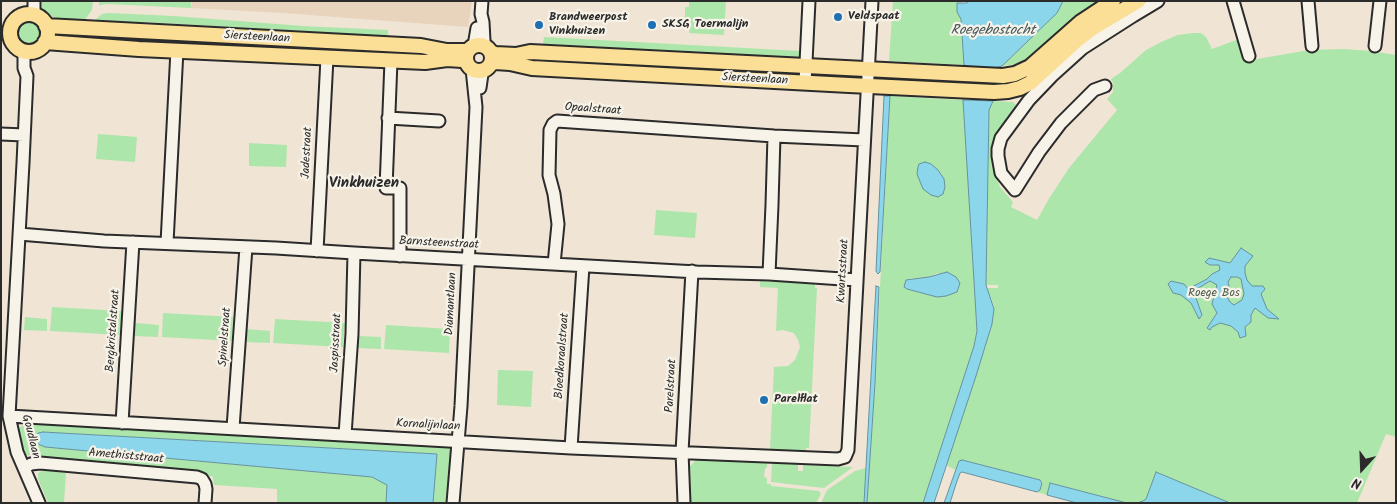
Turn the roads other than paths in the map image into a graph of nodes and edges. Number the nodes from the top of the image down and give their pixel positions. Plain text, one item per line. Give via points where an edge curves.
1 (482, 1) edge
2 (809, 1) edge
3 (872, 1) edge
4 (1113, 1) edge
5 (1138, 1) edge
6 (1158, 1) edge
7 (1234, 1) edge
8 (1308, 1) edge
9 (1380, 1) edge
10 (30, 8) edge
11 (7, 23) edge
12 (46, 26) junction
13 (1076, 40) junction
14 (6, 41) edge
15 (45, 42) junction
16 (1312, 46) dead end
17 (1375, 46) dead end
18 (178, 50) junction
19 (28, 52) junction
20 (1249, 56) dead end
21 (479, 57) junction
22 (327, 58) junction
23 (391, 60) junction
24 (806, 66) junction
25 (868, 70) junction
26 (1015, 74) junction
27 (805, 82) junction
28 (867, 86) junction
29 (1105, 86) dead end
30 (1020, 88) junction
31 (1029, 100) junction
32 (388, 118) junction
33 (439, 121) dead end
34 (1, 134) edge
35 (24, 135) junction
36 (774, 136) junction
37 (864, 140) junction
38 (19, 234) junction
39 (132, 242) junction
40 (168, 243) junction
41 (246, 247) junction
42 (317, 250) junction
43 (354, 254) junction
44 (400, 256) junction
45 (468, 259) junction
46 (554, 264) junction
47 (583, 266) junction
48 (692, 271) junction
49 (769, 274) junction
50 (858, 280) junction
51 (10, 416) junction
52 (122, 423) junction
53 (234, 428) junction
54 (345, 435) junction
55 (458, 441) junction
56 (571, 448) junction
57 (682, 452) junction
58 (845, 457) joint
59 (24, 468) junction
60 (39, 503) edge
61 (205, 503) edge
62 (453, 503) edge
63 (684, 503) edge

1 - 21 street, Diamantlaan via 484,41
2 - 24 street
3 - 25 street, Kwartsstraat
4 - 13 main road, Siersteenlaan via 1081,22
5 - 13 main road, Siersteenlaan
6 - 13 street, Siersteenlaan via 1133,16
7 - 20 street
8 - 16 street
9 - 17 street
10 - 11 main road
10 - 12 main road
11 - 14 main road via 10,31
12 - 15 main road
12 - 21 main road, Siersteenlaan via 429,47
13 - 26 main road, Siersteenlaan
13 - 30 main road, Siersteenlaan via 1030,83
13 - 31 street, Siersteenlaan via 1052,76
14 - 19 main road
15 - 18 main road, Siersteenlaan
15 - 19 main road via 39,49
18 - 22 main road, Siersteenlaan
18 - 40 street
19 - 35 street, Goudlaan via 24,68 27,76
21 - 23 main road, Siersteenlaan via 430,62
21 - 24 main road, Siersteenlaan via 530,52
21 - 27 main road, Siersteenlaan via 532,68
21 - 45 street, Diamantlaan
22 - 23 main road, Siersteenlaan
22 - 42 street, Jadestraat
23 - 32 street
24 - 25 main road, Siersteenlaan
24 - 27 street
25 - 26 main road, Siersteenlaan via 990,76
25 - 28 street, Kwartsstraat
26 - 30 street
27 - 28 main road, Siersteenlaan
28 - 30 main road, Siersteenlaan via 994,92
28 - 37 street, Kwartsstraat
29 - 31 street, Siersteenlaan via 1094,90 1061,123 1015,190 1001,173 998,149 1001,138
30 - 31 street via 1023,98
32 - 33 street
32 - 44 street via 386,188 400,188
34 - 35 street
35 - 38 street, Goudlaan
36 - 37 street, Opaalstraat
36 - 46 street, Opaalstraat via 557,121 550,130 549,175 558,224
36 - 49 street
37 - 50 street, Kwartsstraat
38 - 39 street, Barnsteenstraat
38 - 51 street, Goudlaan
39 - 40 street, Barnsteenstraat
39 - 52 street, Bergkristalstraat
40 - 41 street, Barnsteenstraat
41 - 42 street, Barnsteenstraat
41 - 53 street, Spinelstraat
42 - 43 street, Barnsteenstraat
43 - 44 street, Barnsteenstraat
43 - 54 street, Jaspisstraat
44 - 45 street, Barnsteenstraat
45 - 46 street, Barnsteenstraat
45 - 55 street, Diamantlaan
46 - 47 street, Barnsteenstraat
47 - 48 street, Barnsteenstraat
47 - 56 street, Bloedkoraalstraat
48 - 49 street, Barnsteenstraat
48 - 57 street, Parelstraat
49 - 50 street, Barnsteenstraat
50 - 58 street, Kwartsstraat
51 - 52 street, Kornalijnlaan
51 - 59 street, Goudlaan via 17,452
52 - 53 street, Kornalijnlaan
53 - 54 street, Kornalijnlaan
54 - 55 street, Kornalijnlaan
55 - 56 street, Kornalijnlaan
55 - 62 street, Diamantlaan
56 - 57 street, Kornalijnlaan
57 - 58 street, Kornalijnlaan
57 - 63 street, Parelstraat
59 - 60 street, Goudlaan
59 - 61 street, Amethiststraat via 40,463 197,477 205,484

